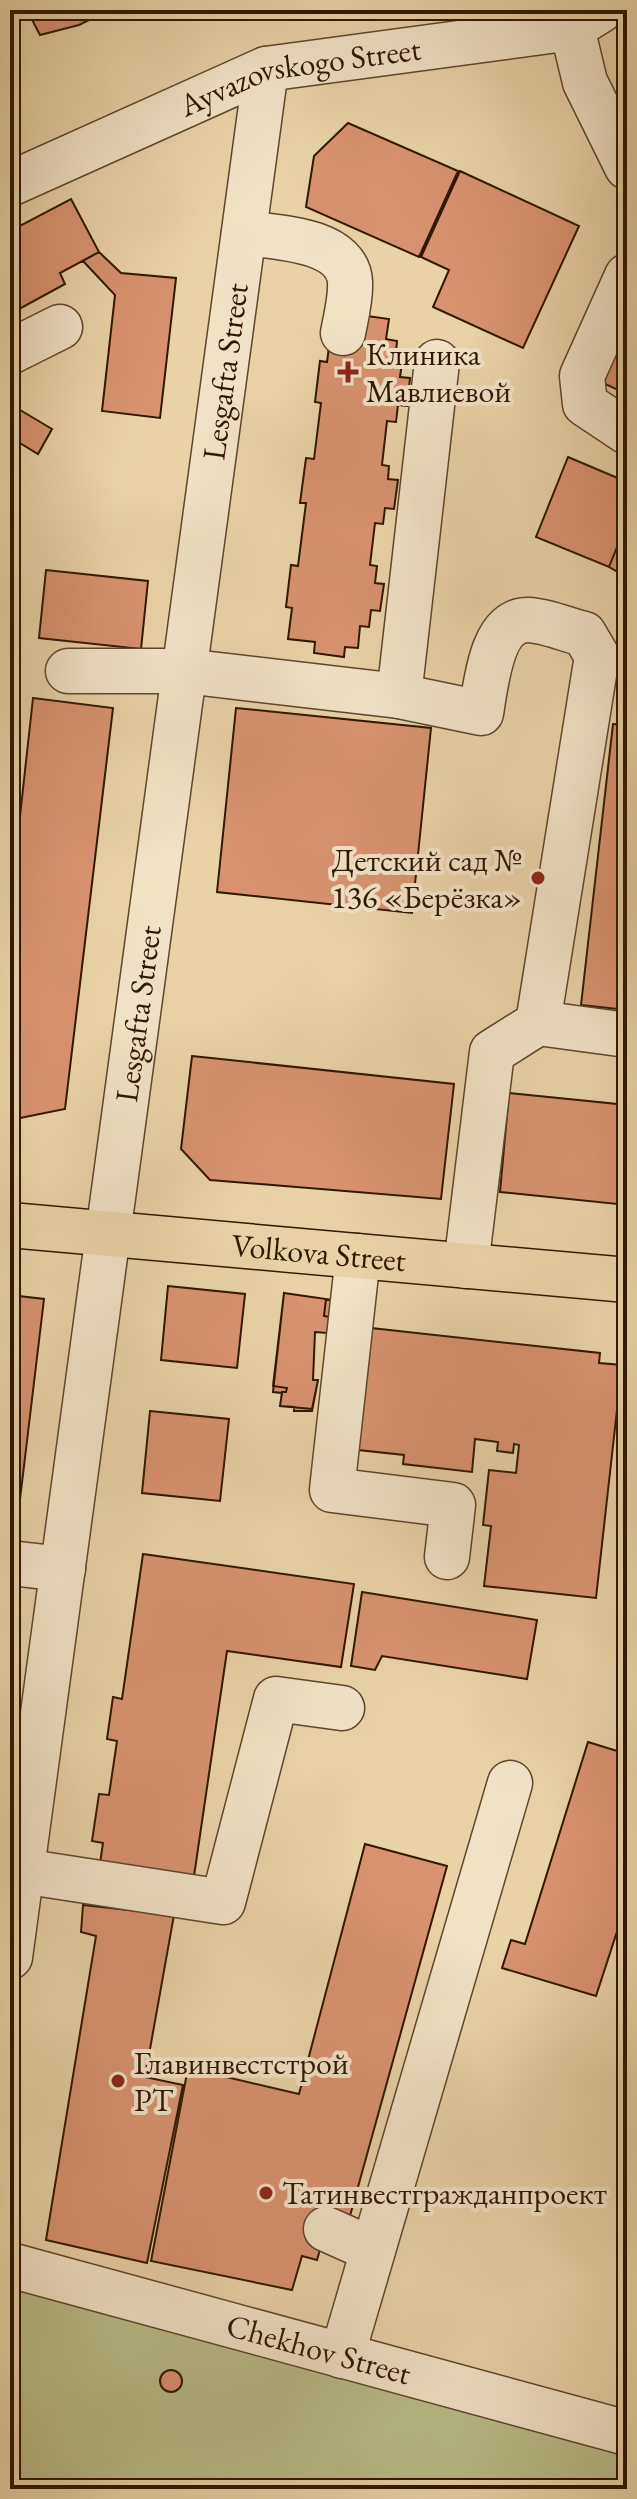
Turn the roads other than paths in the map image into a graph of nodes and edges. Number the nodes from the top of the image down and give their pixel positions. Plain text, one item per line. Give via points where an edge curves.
1 (587, 19) edge
2 (266, 69) junction
3 (627, 167) edge
4 (10, 184) edge
5 (244, 233) junction
6 (627, 276) edge
7 (60, 327) dead end
8 (343, 333) dead end
9 (10, 352) edge
10 (437, 362) dead end
11 (627, 432) edge
12 (68, 671) dead end
13 (185, 671) junction
14 (609, 694) edge
15 (399, 696) junction
16 (538, 1023) junction
17 (627, 1035) edge
18 (10, 1225) edge
19 (109, 1234) junction
20 (358, 1256) junction
21 (466, 1266) junction
22 (627, 1280) edge
23 (447, 1557) dead end
24 (10, 1563) edge
25 (63, 1569) junction
26 (27, 1706) edge
27 (342, 1708) dead end
28 (510, 1783) dead end
29 (22, 1871) junction
30 (10, 1957) edge
31 (326, 2229) dead end
32 (373, 2250) junction
33 (10, 2265) edge
34 (342, 2356) junction
35 (627, 2433) edge

1 - 2 street, Ayvazovskogo Street
1 - 3 street via 585,82
2 - 4 street, Ayvazovskogo Street
2 - 5 street, Lesgafta Street
5 - 8 street via 298,239 334,253 347,267 351,283
5 - 13 street, Lesgafta Street
6 - 11 street via 582,376 585,404
7 - 9 street
10 - 15 street
12 - 13 street
13 - 15 street
13 - 19 street, Lesgafta Street
14 - 15 street via 584,634 528,620 510,624 495,646 481,713
14 - 16 street
16 - 17 street
16 - 21 street via 492,1052
18 - 19 main road, Volkova Street
19 - 20 main road, Volkova Street
19 - 25 street, Lesgafta Street
20 - 21 main road, Volkova Street
20 - 23 street via 332,1490 453,1505
21 - 22 main road, Volkova Street
24 - 25 street
25 - 26 street, Lesgafta Street
26 - 29 street, Lesgafta Street
27 - 29 street via 276,1699 223,1902
28 - 32 street
29 - 30 street, Lesgafta Street
31 - 32 street
32 - 34 street
33 - 34 street, Chekhov Street
34 - 35 street, Chekhov Street

